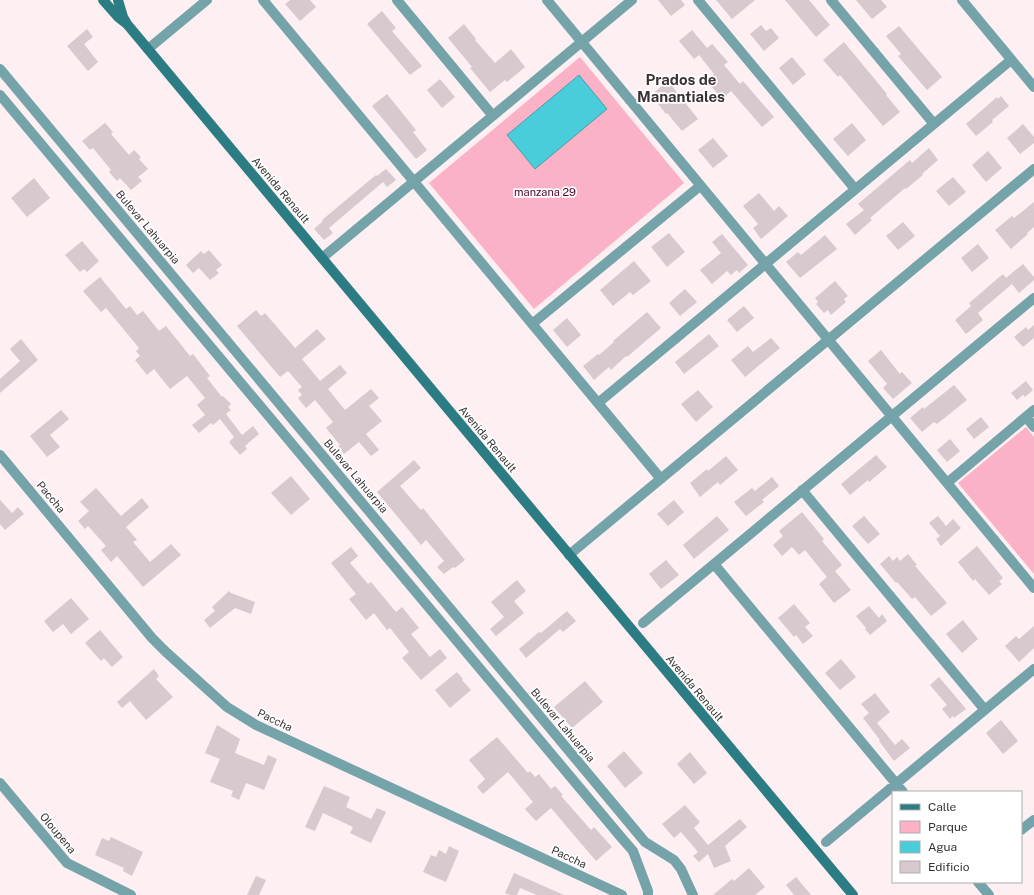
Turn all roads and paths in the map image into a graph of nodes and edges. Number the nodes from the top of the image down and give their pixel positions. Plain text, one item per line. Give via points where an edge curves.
1 (103, 0) edge
2 (118, 0) edge
3 (207, 0) edge
4 (263, 0) edge
5 (397, 0) edge
6 (547, 0) edge
7 (632, 0) edge
8 (698, 0) edge
9 (831, 0) edge
10 (962, 0) edge
11 (127, 24) junction
12 (582, 42) junction
13 (148, 49) junction
14 (1011, 60) junction
15 (0, 69) edge
16 (1034, 87) edge
17 (0, 95) edge
18 (493, 116) junction
19 (934, 124) junction
20 (1034, 170) edge
21 (414, 181) junction
22 (700, 186) junction
23 (855, 189) junction
24 (322, 258) junction
25 (765, 264) junction
26 (1034, 298) edge
27 (532, 324) junction
28 (828, 340) junction
29 (598, 403) junction
30 (1034, 410) edge
31 (891, 416) junction
32 (1026, 417) junction
33 (1034, 427) edge
34 (0, 455) edge
35 (4, 467) edge
36 (661, 479) junction
37 (947, 483) junction
38 (802, 490) junction
39 (569, 555) junction
40 (714, 564) junction
41 (1034, 588) edge
42 (643, 622) dead end
43 (1034, 669) edge
44 (985, 710) junction
45 (0, 783) edge
46 (896, 784) junction
47 (902, 791) edge
48 (1034, 820) edge
49 (1022, 829) edge
50 (645, 842) junction
51 (826, 842) dead end
52 (633, 851) junction
53 (979, 883) edge
54 (131, 895) edge
55 (622, 895) edge
56 (648, 895) edge
57 (693, 895) edge
58 (853, 895) edge
59 (989, 895) edge

1 - 11 street, Avenida Renault
2 - 11 street
3 - 13 street
4 - 21 street
5 - 18 street
6 - 12 street
7 - 12 street
8 - 23 street
9 - 19 street
10 - 14 street
11 - 13 street, Avenida Renault
12 - 18 street
12 - 22 street
13 - 24 street, Avenida Renault
14 - 16 street
14 - 19 street
15 - 50 street, Bulevar Lahuarpia
17 - 52 street
18 - 21 street
19 - 23 street
20 - 28 street
21 - 24 street
21 - 27 street
22 - 25 street
22 - 27 street
23 - 25 street
24 - 39 street, Avenida Renault
25 - 28 street
25 - 29 street
26 - 31 street
27 - 29 street
28 - 31 street
28 - 36 street
29 - 36 street
30 - 32 street
31 - 37 street
31 - 38 street
32 - 33 street
32 - 37 street
34 - 35 street, Paccha
35 - 55 street, Paccha via 152,638 227,707 256,725
36 - 39 street
37 - 41 street
38 - 40 street
38 - 44 street
39 - 58 street, Avenida Renault
40 - 42 street
40 - 46 street
43 - 44 street
44 - 46 street
45 - 54 street, Oloupena via 67,863
46 - 47 street
46 - 51 street
48 - 49 street
50 - 52 street
50 - 57 street, Bulevar Lahuarpia via 674,860
52 - 56 street
53 - 59 street

